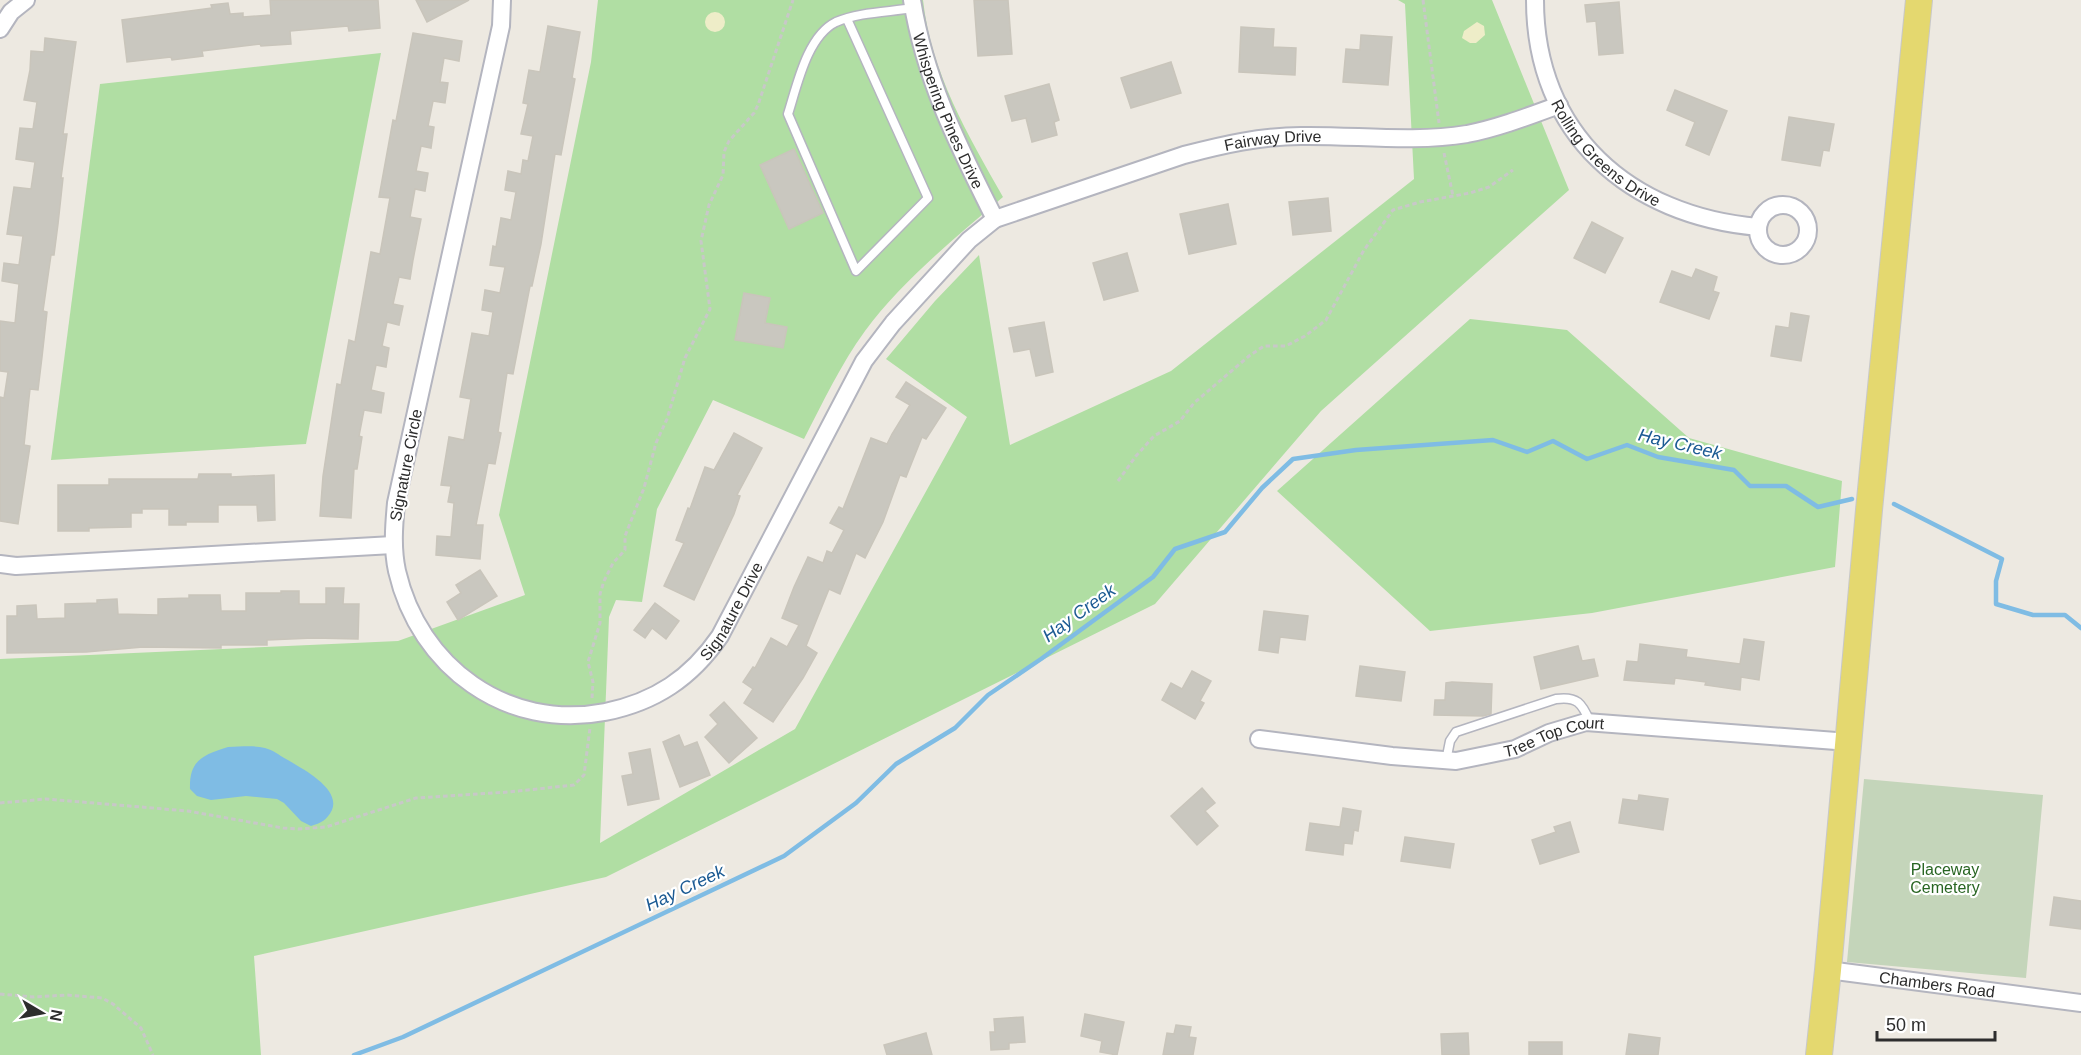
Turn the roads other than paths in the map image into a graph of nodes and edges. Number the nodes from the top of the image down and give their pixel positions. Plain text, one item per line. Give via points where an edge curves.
1 (26, 0) edge
2 (502, 0) edge
3 (1535, 0) edge
4 (1919, 0) edge
5 (912, 4) edge
6 (847, 19) junction
7 (0, 29) edge
8 (1559, 105) junction
9 (995, 219) junction
10 (1758, 227) dead end
11 (393, 545) junction
12 (0, 564) edge
13 (1590, 722) junction
14 (1260, 739) dead end
15 (1849, 742) junction
16 (1446, 761) junction
17 (1828, 970) junction
18 (2081, 1003) edge
19 (1819, 1055) edge

1 - 7 street via 11,12
2 - 11 street, Signature Circle via 501,26 396,503
3 - 8 street, Rolling Greens Drive via 1542,60
4 - 15 main road
5 - 6 lane
5 - 9 street, Whispering Pines Drive via 936,95
6 - 6 lane via 835,22 817,39 788,114 856,271 928,198
8 - 9 street, Fairway Drive via 1467,134 1301,136 1229,144 1184,155
8 - 10 street, Rolling Greens Drive via 1585,146 1602,164 1644,194 1711,221
9 - 11 street, Signature Drive via 969,240 893,323 864,361 720,636 697,666 668,688 632,705 591,714 560,715 508,704 482,692 453,670 431,645 409,609
11 - 12 street, Signature Circle
13 - 15 street, Tree Top Court
13 - 16 street, Tree Top Court via 1570,725 1515,749
13 - 16 lane via 1577,701 1556,699 1456,732
14 - 16 street, Tree Top Court
15 - 17 main road
17 - 18 street, Chambers Road
17 - 19 main road

